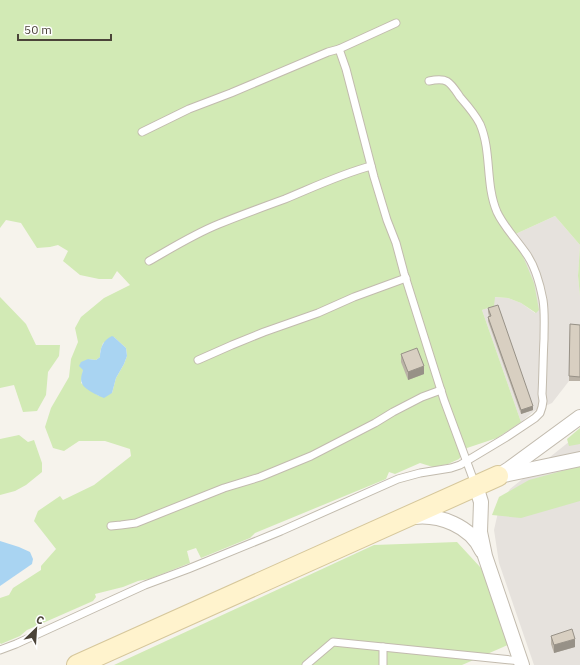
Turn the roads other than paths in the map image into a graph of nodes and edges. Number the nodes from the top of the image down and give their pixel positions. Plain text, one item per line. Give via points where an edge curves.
1 (396, 23) dead end
2 (339, 49) junction
3 (429, 81) dead end
4 (142, 132) dead end
5 (371, 166) junction
6 (149, 262) dead end
7 (406, 278) junction
8 (198, 360) dead end
9 (441, 390) junction
10 (580, 417) edge
11 (580, 459) edge
12 (466, 461) junction
13 (498, 476) junction
14 (476, 486) junction
15 (403, 518) junction
16 (111, 526) dead end
17 (485, 556) junction
18 (383, 647) junction
19 (0, 650) edge
20 (521, 663) edge
21 (77, 665) edge
22 (306, 665) edge
23 (383, 665) edge

1 - 2 lane
2 - 4 lane via 189,109
2 - 5 lane
3 - 12 lane via 442,80 453,86 480,124 488,158 493,201 503,223 532,263 544,312 543,401 540,413
5 - 6 lane via 219,224 194,235
5 - 7 lane
7 - 8 lane
7 - 9 lane
9 - 12 lane
9 - 16 lane via 410,403 284,468 224,488 136,523
10 - 13 street
11 - 13 street
12 - 14 lane
12 - 19 lane via 451,468 398,479 274,534 145,585
13 - 14 street
14 - 15 street
14 - 17 street via 481,502 480,532
15 - 17 street via 427,516 450,522 469,534
15 - 21 street
17 - 20 street
18 - 20 lane
18 - 22 lane via 333,642
18 - 23 lane

